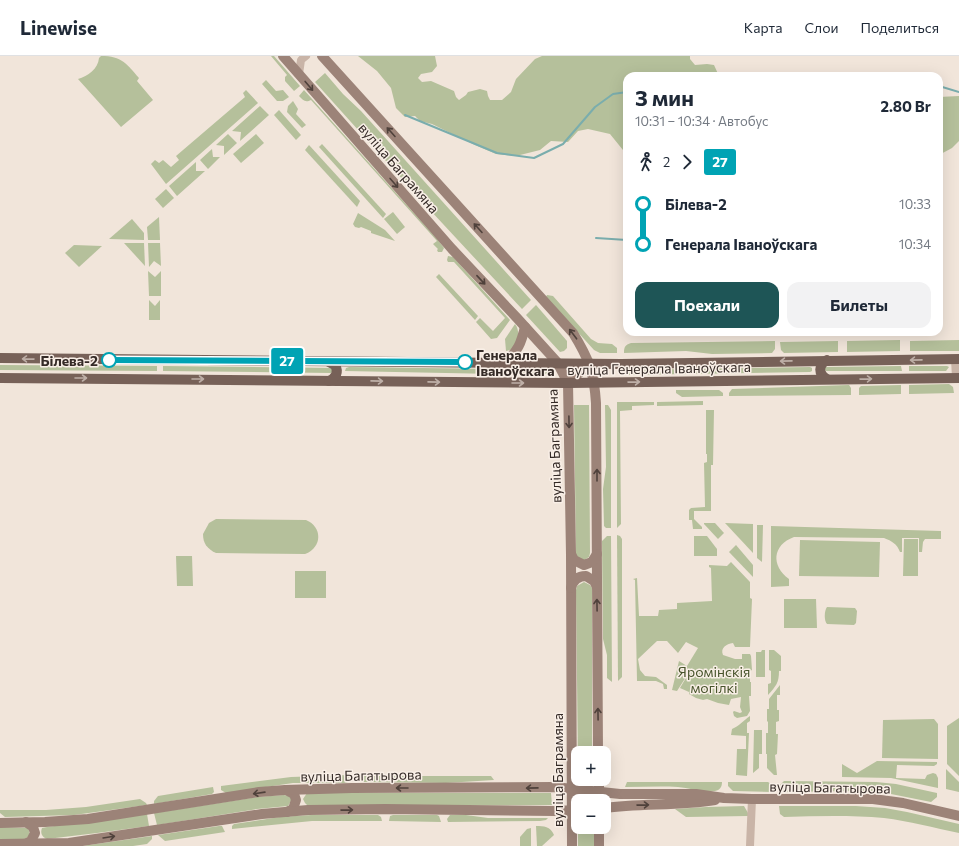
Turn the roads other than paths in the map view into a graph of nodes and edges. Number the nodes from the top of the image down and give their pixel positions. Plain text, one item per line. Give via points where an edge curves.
1 (283, 56) edge
2 (306, 56) edge
3 (322, 56) edge
4 (299, 74) junction
5 (525, 327) junction
6 (0, 358) edge
7 (957, 359) edge
8 (827, 360) junction
9 (808, 361) junction
10 (329, 362) junction
11 (350, 362) junction
12 (506, 362) junction
13 (557, 362) junction
14 (590, 363) junction
15 (0, 378) edge
16 (957, 378) edge
17 (827, 379) junction
18 (808, 380) junction
19 (329, 381) junction
20 (349, 381) junction
21 (568, 383) junction
22 (595, 383) junction
23 (571, 554) junction
24 (596, 554) junction
25 (571, 590) junction
26 (597, 590) junction
27 (598, 746) edge
28 (307, 789) junction
29 (571, 789) junction
30 (285, 790) junction
31 (572, 794) edge
32 (588, 794) edge
33 (611, 795) edge
34 (724, 798) junction
35 (752, 799) junction
36 (611, 807) edge
37 (308, 810) junction
38 (571, 810) edge
39 (287, 812) junction
40 (959, 816) edge
41 (26, 822) junction
42 (45, 822) junction
43 (0, 823) edge
44 (573, 834) edge
45 (599, 834) edge
46 (0, 844) edge
47 (26, 844) junction
48 (47, 844) junction
49 (572, 846) edge
50 (599, 846) edge
51 (750, 846) edge

1 - 4 street, вуліца Баграмяна
2 - 4 street via 301,60
14 -> 3 street, вуліца Баграмяна via 573,333
4 -> 5 street, вуліца Баграмяна via 452,249
5 - 12 street via 517,352
5 - 13 street, вуліца Баграмяна
10 -> 6 main road, вуліца Генерала Іваноўскага
7 -> 8 main road, вуліца Генерала Іваноўскага
7 - 16 street
8 - 9 main road, вуліца Генерала Іваноўскага
8 - 17 main road via 820,369 821,374
9 -> 14 main road, вуліца Генерала Іваноўскага
9 - 18 main road via 816,369 815,375
10 - 11 main road, вуліца Генерала Іваноўскага
10 - 19 main road via 336,365 337,372
11 - 12 main road, вуліца Генерала Іваноўскага
11 - 20 main road via 343,365 341,370 344,378
12 - 13 main road, вуліца Генерала Іваноўскага
13 - 14 main road, вуліца Генерала Іваноўскага
13 - 21 street, вуліца Баграмяна
14 - 21 street
14 - 22 street, вуліца Баграмяна
15 -> 19 main road, вуліца Генерала Іваноўскага
17 -> 16 main road, вуліца Генерала Іваноўскага
17 - 18 main road, вуліца Генерала Іваноўскага
22 -> 18 main road, вуліца Генерала Іваноўскага
19 - 20 main road, вуліца Генерала Іваноўскага
20 -> 21 main road, вуліца Генерала Іваноўскага
21 - 22 main road, вуліца Генерала Іваноўскага
21 -> 23 street, вуліца Баграмяна
24 -> 22 street, вуліца Баграмяна
23 - 24 street via 574,560 584,565 592,562
23 - 25 street, вуліца Баграмяна
24 - 26 street, вуліца Баграмяна
25 - 26 street via 574,581 582,576 592,578
25 - 29 street, вуліца Баграмяна
27 -> 26 street, вуліца Баграмяна
29 -> 28 street, вуліца Багатырова
28 - 30 street, вуліца Багатырова
28 - 37 street via 300,799 303,807
29 - 31 street, вуліца Баграмяна
29 - 32 street, вуліца Багатырова
30 - 39 street via 291,792 296,800 293,809
30 -> 42 street, вуліца Багатырова via 88,819
33 - 34 street, вуліца Багатырова via 696,794
34 - 35 street, вуліца Багатырова
36 -> 34 street, вуліца Багатырова via 696,803
35 - 40 street, вуліца Багатырова via 903,802
35 - 51 street
37 -> 38 street
37 - 39 street
48 -> 39 street
41 - 42 street, вуліца Багатырова
41 - 43 street, вуліца Багатырова
41 - 47 street via 33,827 35,833
42 - 48 street via 37,832 39,838
44 - 49 street, вуліца Баграмяна
45 - 50 street
46 - 47 street
47 - 48 street

